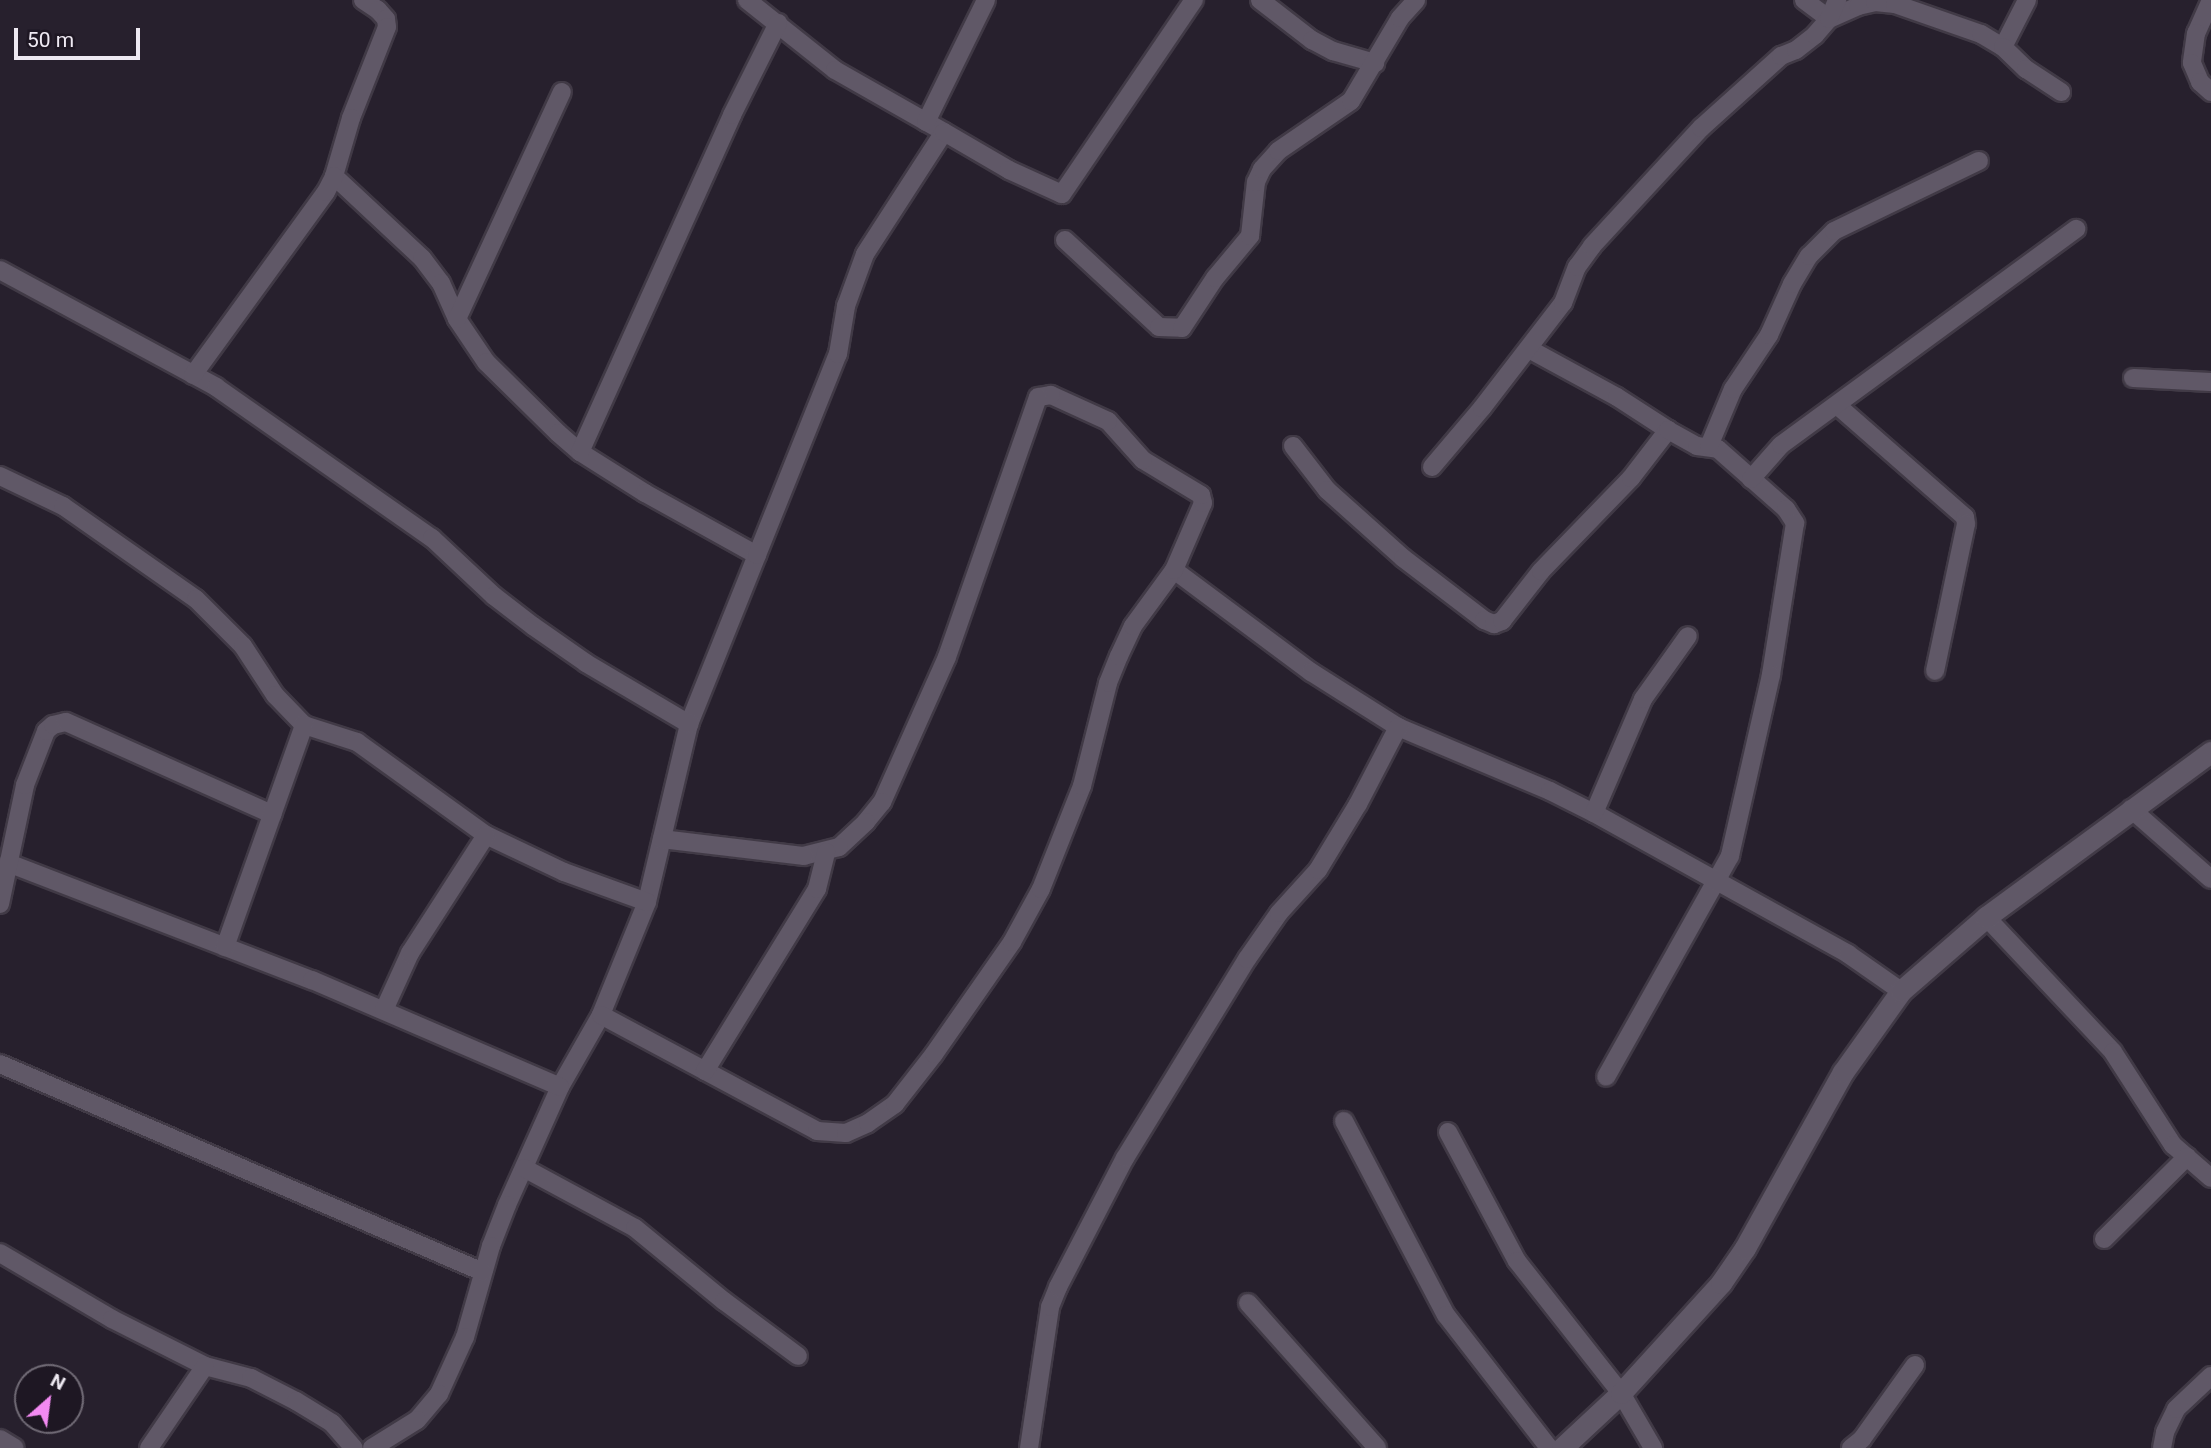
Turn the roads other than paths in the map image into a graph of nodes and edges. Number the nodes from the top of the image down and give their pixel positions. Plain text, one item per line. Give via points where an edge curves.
1 (363, 0) edge
2 (747, 0) edge
3 (986, 0) edge
4 (1194, 0) edge
5 (1260, 0) edge
6 (1416, 0) edge
7 (1804, 0) edge
8 (1837, 0) edge
9 (2027, 0) edge
10 (2211, 0) edge
11 (1829, 19) junction
12 (778, 23) junction
13 (2003, 47) junction
14 (1375, 63) junction
15 (562, 92) dead end
16 (2061, 92) dead end
17 (2211, 92) edge
18 (926, 122) junction
19 (944, 132) junction
20 (1979, 160) dead end
21 (334, 176) junction
22 (2076, 229) dead end
23 (1065, 240) dead end
24 (0, 270) edge
25 (457, 319) junction
26 (1529, 349) junction
27 (193, 374) junction
28 (2133, 378) dead end
29 (2211, 383) edge
30 (1838, 407) junction
31 (1668, 430) junction
32 (1293, 446) dead end
33 (1709, 446) junction
34 (580, 452) junction
35 (1432, 467) dead end
36 (0, 476) edge
37 (1751, 479) junction
38 (757, 555) junction
39 (1174, 570) junction
40 (1688, 636) dead end
41 (1935, 671) dead end
42 (689, 724) junction
43 (304, 725) junction
44 (1398, 727) junction
45 (2211, 752) edge
46 (2132, 809) junction
47 (1594, 813) junction
48 (272, 814) junction
49 (486, 835) junction
50 (662, 839) junction
51 (826, 852) junction
52 (8, 863) junction
53 (2211, 879) edge
54 (1718, 881) junction
55 (647, 902) junction
56 (0, 904) edge
57 (1986, 917) junction
58 (225, 947) junction
59 (1901, 991) junction
60 (384, 1010) junction
61 (601, 1015) junction
62 (0, 1064) edge
63 (705, 1071) junction
64 (1606, 1077) dead end
65 (560, 1087) junction
66 (1344, 1121) dead end
67 (1448, 1132) dead end
68 (2187, 1157) junction
69 (524, 1168) junction
70 (2211, 1178) edge
71 (2104, 1239) dead end
72 (0, 1253) edge
73 (483, 1272) junction
74 (1248, 1303) dead end
75 (798, 1356) dead end
76 (1915, 1365) dead end
77 (205, 1366) junction
78 (2211, 1376) edge
79 (1621, 1393) junction
80 (0, 1439) edge
81 (15, 1448) edge
82 (149, 1448) edge
83 (354, 1448) edge
84 (372, 1448) edge
85 (1029, 1448) edge
86 (1377, 1448) edge
87 (1549, 1448) edge
88 (1562, 1448) edge
89 (1653, 1448) edge
90 (1851, 1448) edge
91 (2162, 1448) edge

1 - 21 street via 379,10 387,27
2 - 12 street
3 - 18 street
4 - 19 street via 1062,194
5 - 14 street via 1312,40
6 - 14 street via 1400,18
7 - 11 street
8 - 11 street
9 - 13 street
10 - 17 street via 2196,33 2192,63 2200,82
11 - 13 street via 1875,2 1895,4 1981,34
11 - 26 street via 1701,128 1650,182 1592,246 1577,267 1563,303
12 - 18 street via 835,70
12 - 34 street
13 - 16 street
14 - 23 street via 1351,101 1278,151 1262,169 1250,236 1214,278 1182,328 1160,327
15 - 25 street
18 - 19 street
19 - 38 street via 865,254 846,306 838,354
20 - 33 street via 1834,231 1809,256 1769,335 1733,389
21 - 25 street via 422,258 441,283
21 - 27 street
22 - 30 street
24 - 27 street
25 - 34 street via 505,384
26 - 31 street
26 - 35 street
27 - 42 street via 432,538 533,626
28 - 29 street
30 - 37 street via 1781,445
30 - 41 street via 1965,517
31 - 32 street via 1631,478 1541,571 1502,621 1494,624 1403,558 1327,490
31 - 33 street via 1697,446
33 - 37 street
34 - 38 street
36 - 43 street via 63,506 196,599 243,646 275,695
37 - 54 street via 1786,509 1795,523 1794,544 1737,834
38 - 42 street
39 - 44 street via 1311,672
39 - 51 street via 1203,503 1201,495 1143,460 1108,421 1051,395 1038,397 931,696 882,802 851,838
39 - 63 street via 1133,626 1119,656 1082,786 1041,889 1012,942 895,1104 846,1133 817,1131
40 - 47 street via 1643,699
42 - 50 street
43 - 48 street
43 - 49 street via 357,742
44 - 47 street
44 - 85 street via 1318,870 1279,913 1247,959 1125,1158 1058,1287 1050,1307
45 - 46 street
46 - 53 street
46 - 57 street
47 - 54 street
48 - 52 street via 66,722 46,731 25,786
48 - 58 street
49 - 55 street via 564,872
49 - 60 street via 410,953
50 - 51 street via 804,856
50 - 55 street
51 - 63 street via 817,889
52 - 56 street
52 - 58 street
54 - 59 street via 1849,954
54 - 64 street
55 - 61 street
57 - 59 street
57 - 68 street via 2113,1052 2160,1127
58 - 60 street
59 - 79 street via 1843,1072 1727,1275
60 - 65 street
61 - 63 street
61 - 65 street
62 - 73 street
65 - 69 street
66 - 87 street via 1446,1315
67 - 79 street via 1517,1261
68 - 70 street
68 - 71 street
69 - 73 street
69 - 75 street via 635,1228
72 - 77 street via 112,1319
73 - 84 street via 466,1337 439,1394 417,1420
74 - 86 street
76 - 90 street
77 - 82 street
77 - 83 street via 251,1378 296,1401 331,1423
78 - 91 street via 2176,1409
79 - 88 street
79 - 89 street
80 - 81 street

